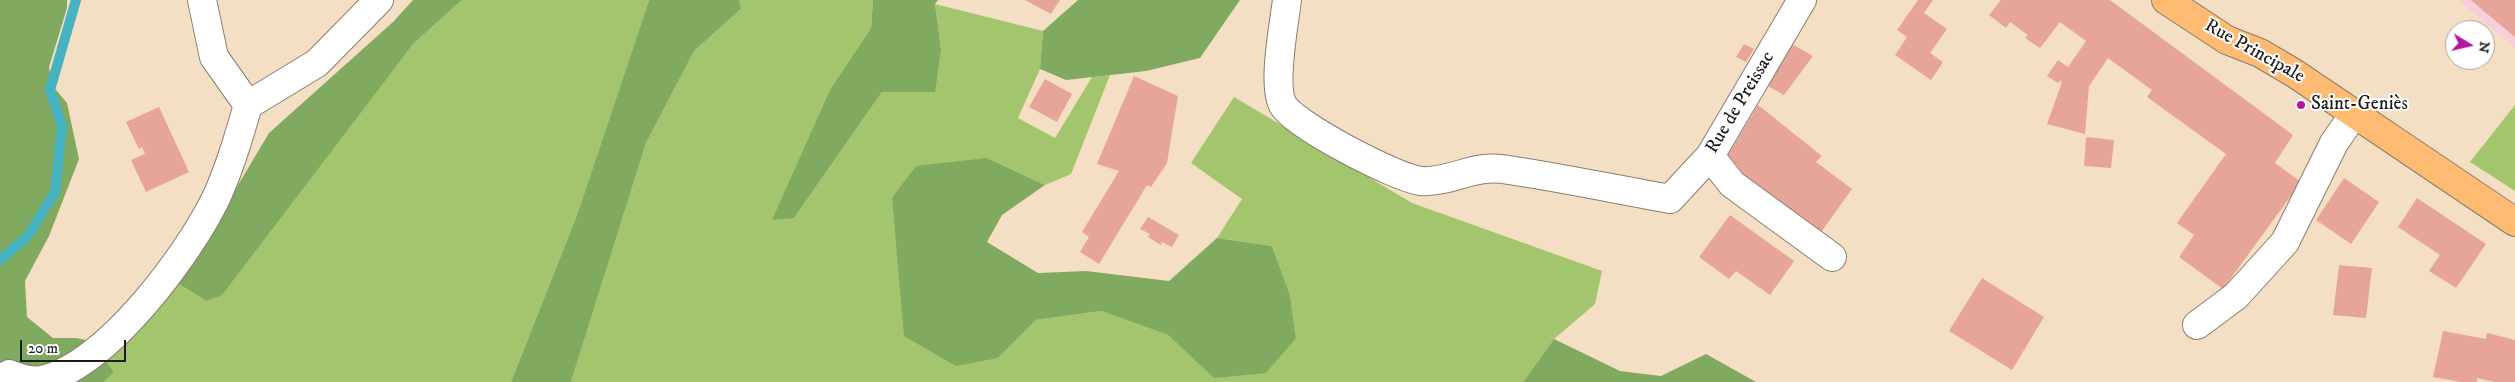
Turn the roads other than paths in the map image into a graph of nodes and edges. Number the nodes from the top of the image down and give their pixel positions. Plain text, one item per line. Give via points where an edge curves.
1 (202, 0) edge
2 (379, 0) edge
3 (1287, 0) edge
4 (1802, 0) edge
5 (2166, 0) edge
6 (248, 106) junction
7 (2354, 114) junction
8 (1710, 156) junction
9 (2515, 222) edge
10 (1832, 257) dead end
11 (2198, 325) dead end
12 (9, 374) dead end

1 - 6 street via 214,57
2 - 6 street via 317,63
3 - 8 street, Rue de Preissac via 1278,81 1283,105 1307,128 1397,174 1419,181 1442,180 1467,170 1500,168 1670,199
4 - 8 street, Rue de Preissac
5 - 7 main road, Rue Principale via 2227,40 2260,53 2294,73
6 - 12 street via 236,148 216,197 187,247 118,333 84,361 59,375 40,380
7 - 9 main road, Rue Principale
7 - 11 street via 2334,143 2285,242 2236,296
8 - 10 street via 1732,184

